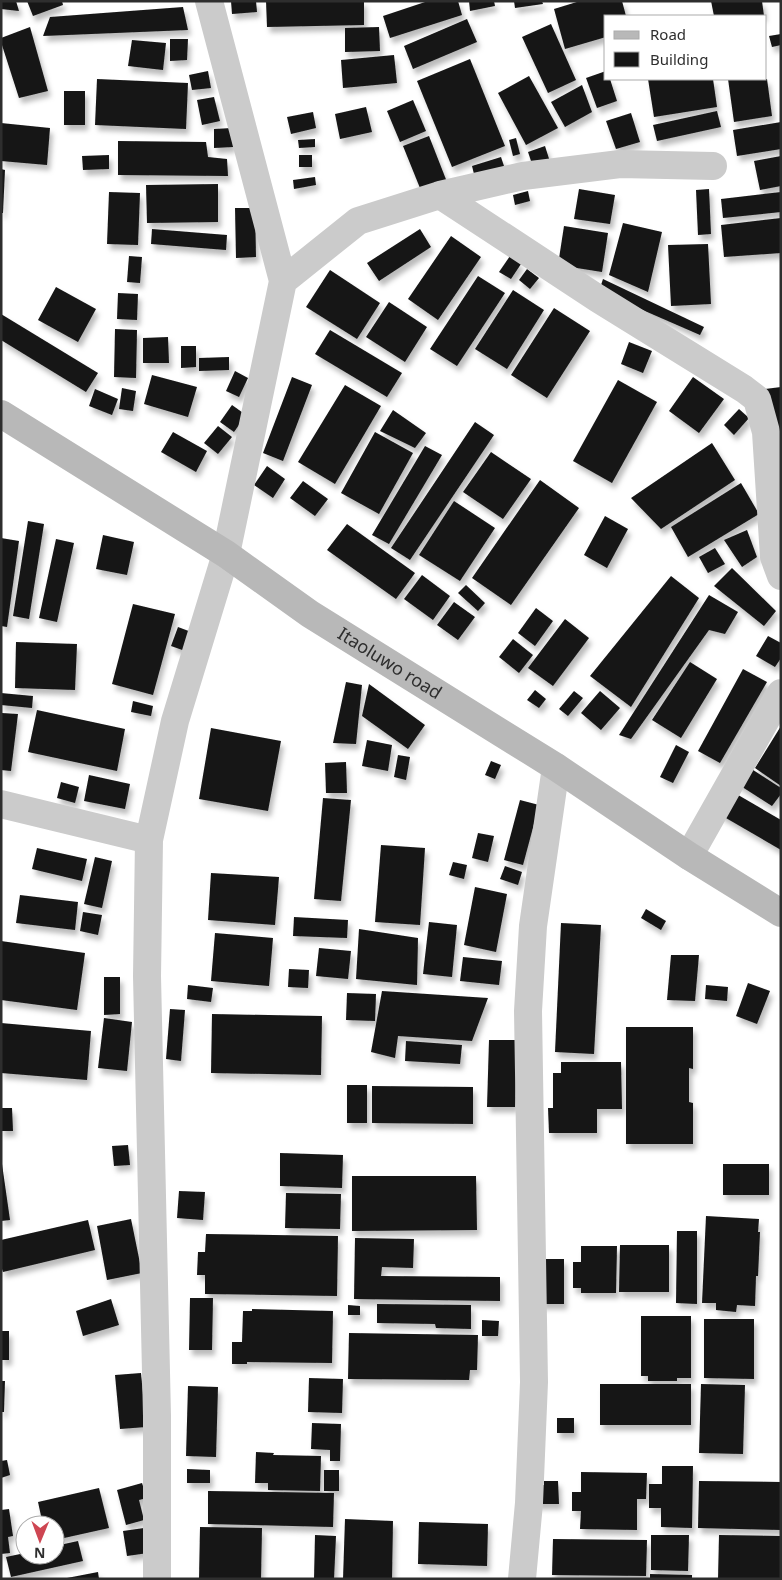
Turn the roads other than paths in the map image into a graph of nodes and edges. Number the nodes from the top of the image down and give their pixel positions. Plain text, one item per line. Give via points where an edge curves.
1 (209, 1) edge
2 (713, 166) dead end
3 (440, 195) junction
4 (283, 281) junction
5 (1, 414) edge
6 (226, 554) junction
7 (781, 576) edge
8 (781, 693) edge
9 (556, 767) junction
10 (1, 804) edge
11 (149, 840) junction
12 (689, 856) junction
13 (781, 913) edge
14 (158, 1579) edge
15 (522, 1579) edge

1 - 4 street
2 - 3 street via 620,164 523,176
3 - 4 street via 358,221
3 - 7 street via 757,399 766,432 774,557
4 - 6 street
5 - 6 street, Itaoluwo road
6 - 9 street, Itaoluwo road via 310,614
6 - 11 street via 175,721
8 - 12 street
9 - 12 street, Itaoluwo road
9 - 15 street via 533,926 528,1011 534,1382
10 - 11 street
11 - 14 street via 147,976
12 - 13 street, Itaoluwo road

